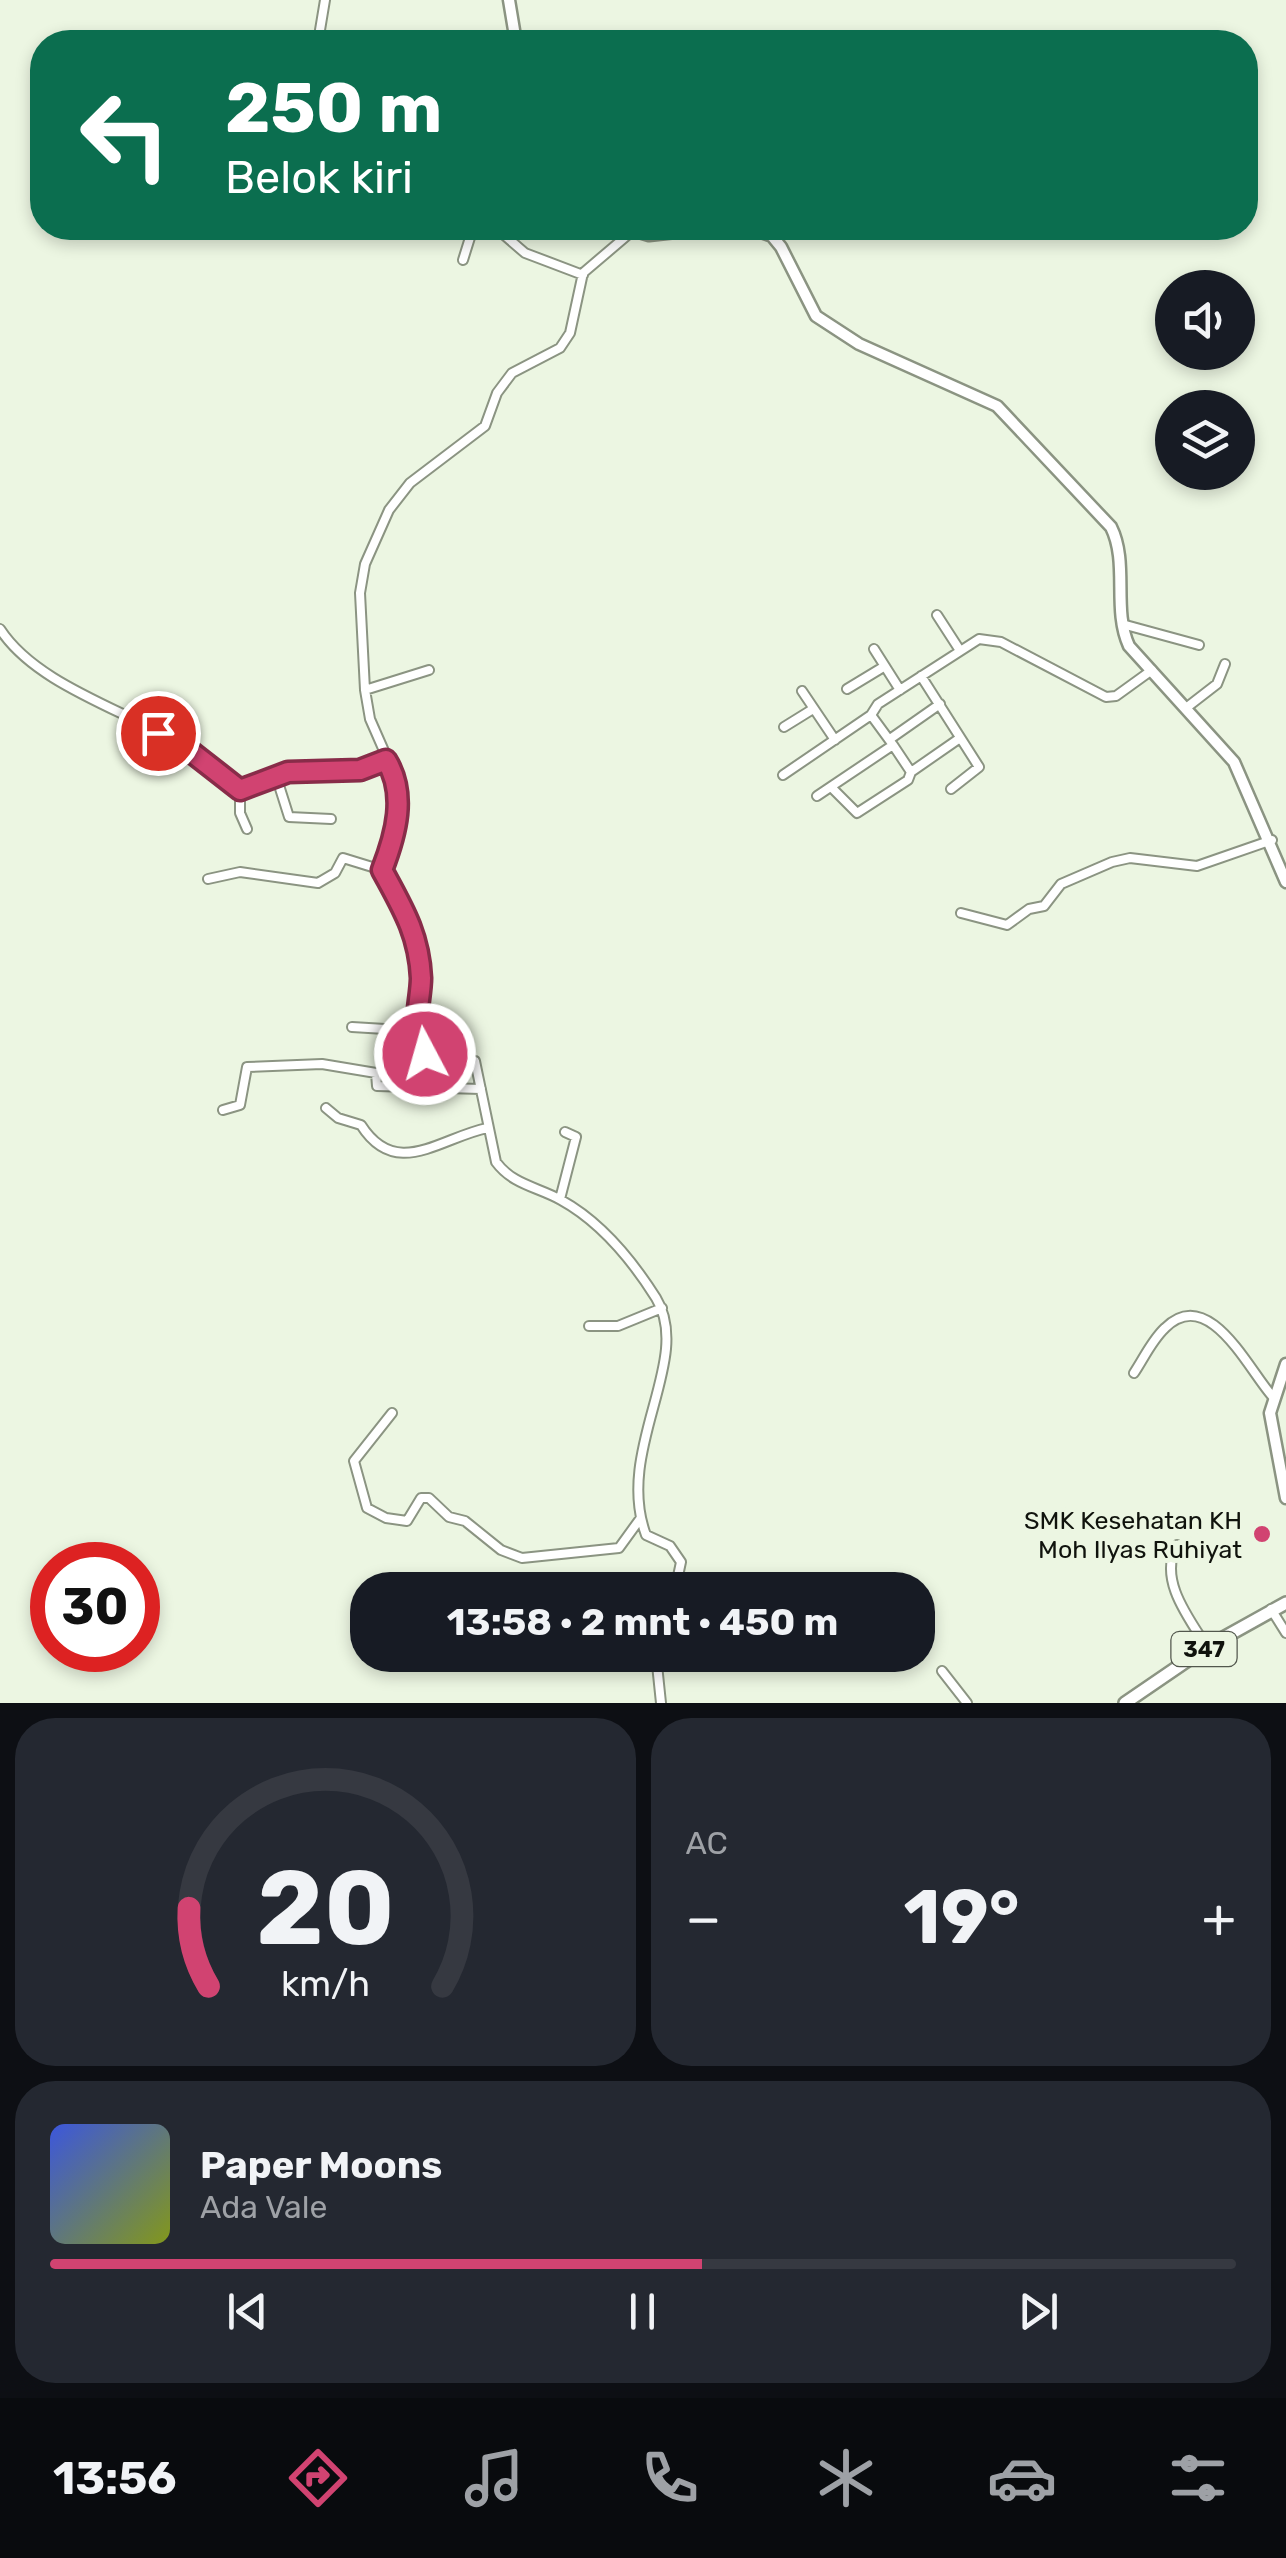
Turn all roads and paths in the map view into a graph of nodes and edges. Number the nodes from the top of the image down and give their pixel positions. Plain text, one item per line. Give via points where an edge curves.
1 (326, 0) edge
2 (509, 0) edge
3 (320, 30) edge
4 (514, 30) edge
5 (469, 240) edge
6 (510, 240) edge
7 (618, 240) edge
8 (774, 240) edge
9 (463, 260) dead end
10 (583, 275) junction
11 (937, 615) dead end
12 (1120, 624) junction
13 (0, 629) edge
14 (1199, 646) dead end
15 (874, 649) dead end
16 (959, 649) junction
17 (1225, 664) dead end
18 (885, 666) junction
19 (429, 670) dead end
20 (1152, 670) junction
21 (921, 676) junction
22 (847, 689) dead end
23 (365, 690) junction
24 (900, 690) junction
25 (802, 691) dead end
26 (940, 704) junction
27 (1186, 708) junction
28 (813, 709) junction
29 (871, 715) junction
30 (784, 727) dead end
31 (960, 738) junction
32 (835, 740) junction
33 (892, 742) junction
34 (386, 760) junction
35 (911, 772) junction
36 (783, 775) dead end
37 (278, 778) junction
38 (831, 787) junction
39 (952, 789) dead end
40 (240, 790) junction
41 (817, 796) dead end
42 (331, 818) dead end
43 (247, 829) dead end
44 (1272, 840) junction
45 (382, 870) junction
46 (208, 880) dead end
47 (1286, 882) edge
48 (960, 914) dead end
49 (352, 1027) dead end
50 (418, 1030) junction
51 (481, 1088) junction
52 (326, 1108) dead end
53 (223, 1110) dead end
54 (487, 1128) junction
55 (565, 1132) dead end
56 (560, 1199) junction
57 (662, 1308) junction
58 (589, 1326) dead end
59 (1286, 1364) edge
60 (1134, 1373) dead end
61 (1273, 1398) junction
62 (392, 1413) dead end
63 (1286, 1498) edge
64 (640, 1519) junction
65 (1178, 1545) dead end
66 (681, 1572) edge
67 (1286, 1603) edge
68 (1271, 1609) junction
69 (1286, 1632) edge
70 (1207, 1647) junction
71 (942, 1671) dead end
72 (656, 1672) edge
73 (661, 1703) edge
74 (968, 1703) edge
75 (1126, 1703) edge

1 - 3 street
2 - 4 main road
5 - 9 street
6 - 10 street via 525,253
7 - 10 street
8 - 12 main road via 816,316 858,344 997,406 1111,528
10 - 23 street via 570,333 560,348 512,372 485,426 410,483 388,510 360,593
11 - 16 street
12 - 14 street
12 - 20 main road via 1129,646
13 - 40 street via 38,665 185,747
15 - 18 street
16 - 20 street via 989,638 1106,697
16 - 21 street
17 - 27 street via 1217,684
18 - 22 street
18 - 24 street
19 - 23 street
20 - 27 main road
21 - 24 street
21 - 26 street
23 - 34 street
24 - 29 street
25 - 28 street
26 - 31 street
26 - 33 street
27 - 44 main road via 1234,762
28 - 30 street
28 - 32 street
29 - 32 street
29 - 33 street
31 - 35 street
31 - 39 street via 979,766
32 - 36 street
33 - 35 street
33 - 38 street
34 - 37 street via 360,770 304,770
34 - 45 street via 399,786
35 - 38 street via 859,814
37 - 40 street
37 - 42 street via 288,817
38 - 41 street
40 - 43 street
44 - 47 main road
44 - 48 street via 1196,866 1112,862 1061,884 1044,906 1007,925
45 - 46 street via 343,858 318,883 240,872
45 - 50 street via 416,930
49 - 50 street
50 - 51 street via 425,1054 474,1062
51 - 53 street via 376,1086 376,1073 322,1064 247,1067 240,1105
51 - 54 street
52 - 54 street via 361,1125 375,1146 398,1154
54 - 56 street via 505,1174
55 - 56 street via 576,1137
56 - 57 street via 630,1260
57 - 58 street via 618,1326
57 - 64 street via 667,1344 636,1469
59 - 61 main road
60 - 61 street via 1162,1330 1198,1318 1220,1326
61 - 63 main road via 1270,1421
62 - 64 street via 354,1461 367,1508 386,1518 407,1521 421,1498 430,1498 449,1517 522,1558 618,1548
64 - 66 street via 646,1535 677,1554
65 - 70 street via 1170,1573
67 - 68 main road, 347
68 - 69 street
68 - 70 main road, 347
70 - 75 main road, 347
71 - 74 street
72 - 73 street

